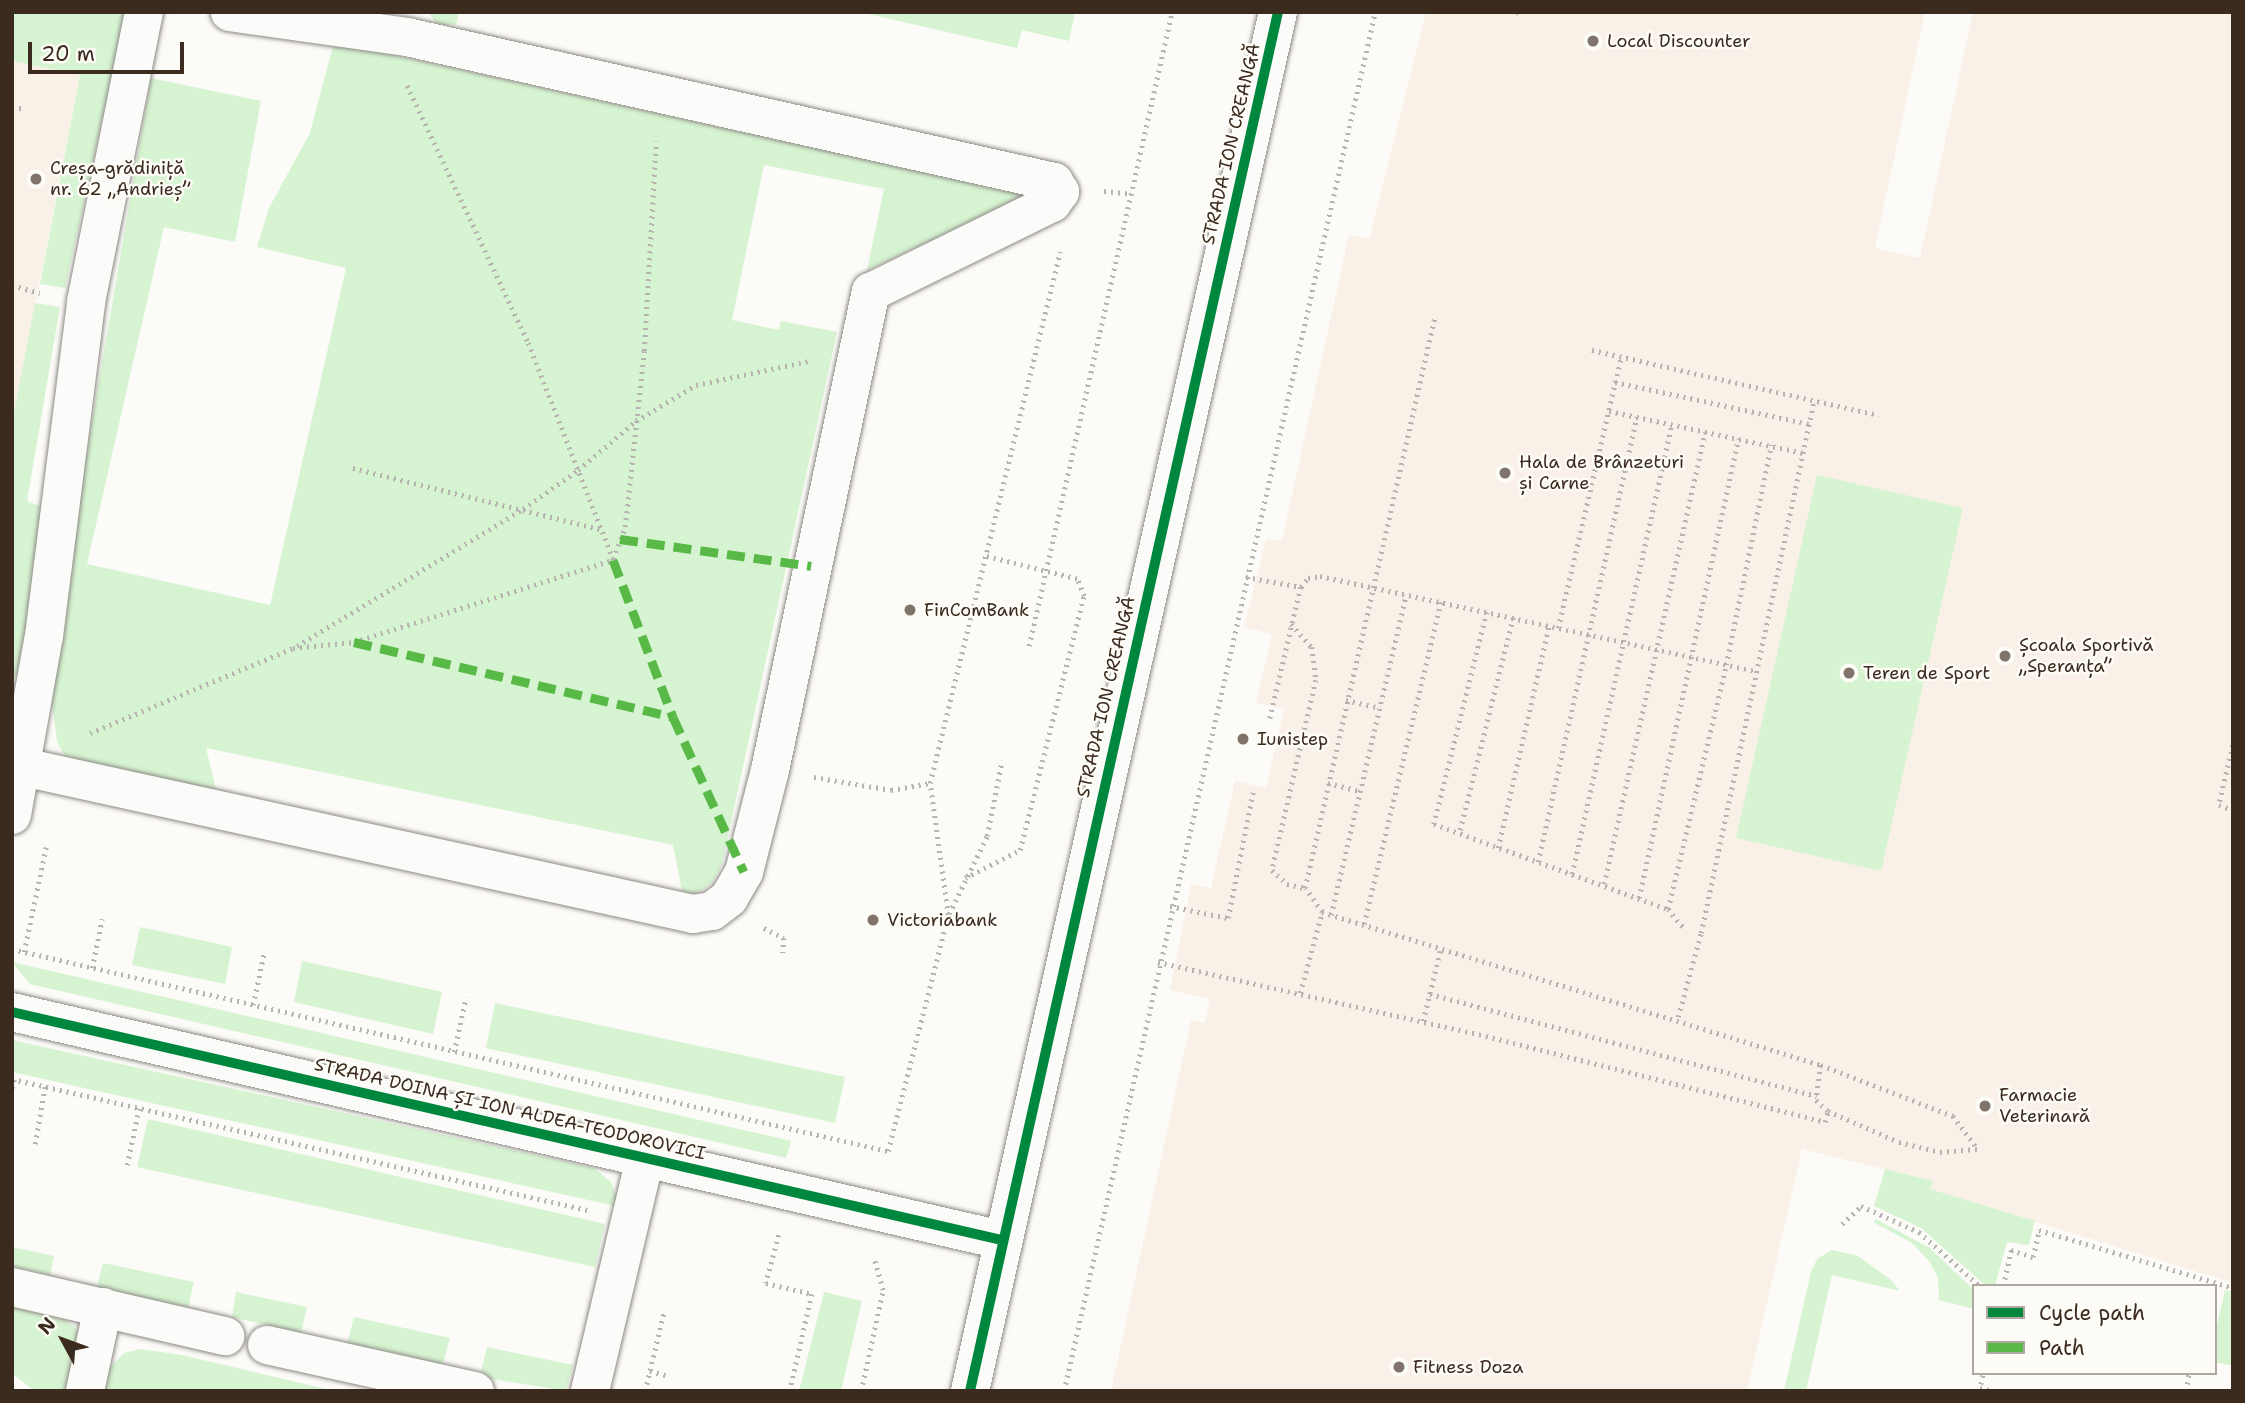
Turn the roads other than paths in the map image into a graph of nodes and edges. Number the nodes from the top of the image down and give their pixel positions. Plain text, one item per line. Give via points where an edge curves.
1 (144, 12) edge
2 (230, 12) edge
3 (1278, 12) edge
4 (410, 25) edge
5 (22, 710) edge
6 (23, 767) junction
7 (12, 815) edge
8 (12, 1012) edge
9 (645, 1159) junction
10 (1001, 1240) junction
11 (12, 1287) edge
12 (103, 1307) junction
13 (225, 1336) dead end
14 (267, 1345) dead end
15 (85, 1391) edge
16 (475, 1391) edge
17 (590, 1391) edge
18 (970, 1391) edge

1 - 5 main road via 86,302
2 - 4 main road
3 - 10 main road, STRADA ION CREANGĂ
4 - 6 main road via 659,96 1058,186 1060,192 1052,203 871,292 744,872 729,898 712,911 693,914
5 - 6 main road
6 - 7 main road
8 - 9 main road, STRADA DOINA ȘI ION ALDEA-TEODOROVICI
9 - 10 main road, STRADA DOINA ȘI ION ALDEA-TEODOROVICI
9 - 17 main road
10 - 18 main road, STRADA ION CREANGĂ
11 - 12 main road
12 - 13 main road
12 - 15 main road
14 - 16 main road

